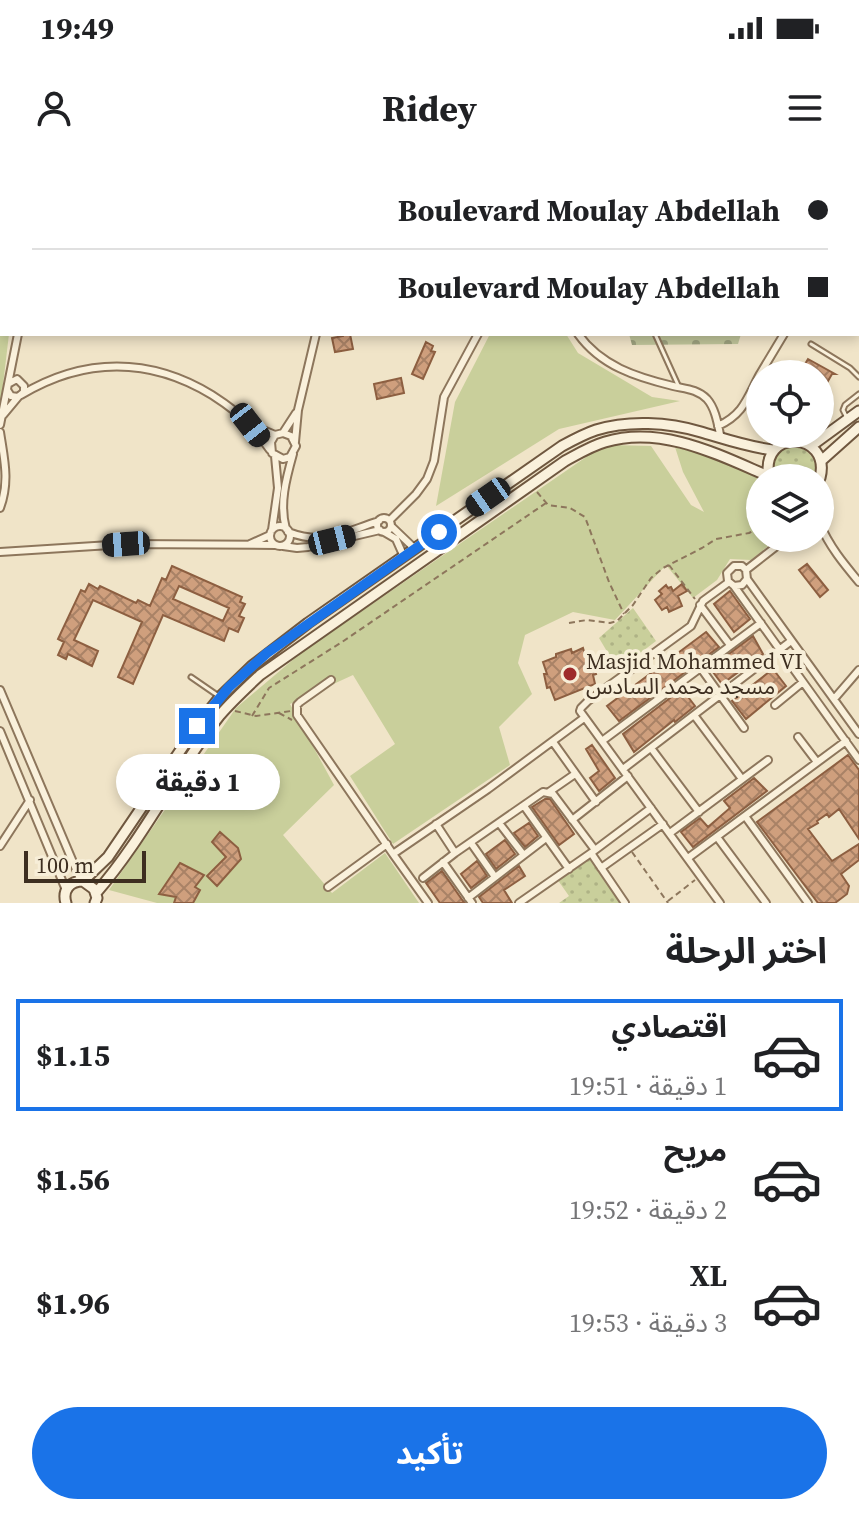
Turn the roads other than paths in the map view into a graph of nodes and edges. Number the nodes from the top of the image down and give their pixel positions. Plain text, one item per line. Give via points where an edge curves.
1 (18, 336) edge
2 (316, 336) edge
3 (477, 336) edge
4 (580, 336) edge
5 (656, 336) edge
6 (783, 336) edge
7 (811, 344) dead end
8 (768, 360) edge
9 (13, 365) junction
10 (859, 377) edge
11 (20, 381) junction
12 (42, 382) junction
13 (8, 387) junction
14 (678, 387) junction
15 (859, 394) edge
16 (20, 396) junction
17 (746, 403) edge
18 (298, 410) junction
19 (859, 411) edge
20 (0, 418) edge
21 (848, 419) junction
22 (0, 425) edge
23 (250, 425) junction
24 (718, 426) junction
25 (859, 427) edge
26 (834, 429) edge
27 (0, 432) edge
28 (279, 434) junction
29 (721, 439) junction
30 (295, 442) junction
31 (776, 448) edge
32 (813, 448) edge
33 (773, 450) junction
34 (273, 453) junction
35 (293, 454) junction
36 (821, 461) junction
37 (767, 464) edge
38 (821, 464) edge
39 (746, 467) edge
40 (0, 508) edge
41 (379, 521) junction
42 (390, 523) junction
43 (287, 530) junction
44 (382, 531) junction
45 (271, 532) junction
46 (247, 546) junction
47 (279, 546) junction
48 (415, 549) junction
49 (834, 549) edge
50 (2, 551) edge
51 (769, 552) edge
52 (404, 557) junction
53 (746, 570) junction
54 (747, 579) junction
55 (859, 582) edge
56 (731, 584) junction
57 (700, 605) junction
58 (761, 623) junction
59 (791, 641) junction
60 (730, 645) junction
61 (780, 650) junction
62 (700, 667) junction
63 (859, 670) edge
64 (191, 677) dead end
65 (331, 680) dead end
66 (803, 682) junction
67 (0, 690) edge
68 (720, 695) junction
69 (220, 697) junction
70 (834, 699) junction
71 (775, 705) dead end
72 (694, 715) junction
73 (584, 718) junction
74 (744, 728) dead end
75 (0, 731) edge
76 (859, 734) edge
77 (798, 737) dead end
78 (602, 741) junction
79 (846, 741) junction
80 (553, 742) junction
81 (651, 748) junction
82 (858, 758) edge
83 (768, 760) dead end
84 (817, 762) junction
85 (623, 769) junction
86 (575, 774) junction
87 (628, 776) junction
88 (742, 779) junction
89 (549, 792) junction
90 (30, 800) junction
91 (596, 802) junction
92 (524, 806) junction
93 (651, 808) junction
94 (699, 812) junction
95 (745, 816) junction
96 (572, 820) junction
97 (499, 823) junction
98 (436, 824) junction
99 (663, 824) junction
100 (670, 833) junction
101 (717, 837) junction
102 (546, 838) junction
103 (471, 843) junction
104 (387, 844) junction
105 (0, 846) edge
106 (593, 852) junction
107 (455, 853) junction
108 (393, 854) junction
109 (523, 854) junction
110 (688, 858) junction
111 (443, 862) junction
112 (601, 868) junction
113 (569, 869) junction
114 (495, 877) junction
115 (423, 878) dead end
116 (82, 881) junction
117 (328, 887) dead end
118 (66, 890) junction
119 (96, 898) edge
120 (470, 900) edge
121 (66, 903) edge
122 (428, 903) edge
123 (519, 903) edge
124 (625, 903) edge
125 (720, 903) edge
126 (766, 903) edge
127 (808, 903) edge

1 - 9 street
2 - 18 street
3 - 42 street via 444,397 427,479
4 - 14 street via 611,365
5 - 14 lane
6 - 8 street
7 - 10 lane
9 - 11 street
9 - 13 street
11 - 12 street
11 - 13 street
11 - 16 street via 25,389
12 - 16 street
12 - 23 street via 103,366 153,369 201,388
13 - 16 street via 11,396
13 - 20 street
14 - 24 street via 698,391 709,401
15 - 21 lane via 845,405
16 - 20 street
17 - 24 street via 731,421
18 - 28 street
18 - 30 street
19 - 21 main road
20 - 22 street
21 - 26 main road
23 - 28 street
23 - 34 street
24 - 29 street
25 - 36 main road
27 - 40 street via 7,467
28 - 30 street
28 - 34 street via 271,442
29 - 33 main road
29 - 48 main road via 667,425 595,430 562,446
30 - 35 street
31 - 33 main road
32 - 36 main road
33 - 37 main road
34 - 35 street via 287,459
34 - 45 street via 278,488
35 - 43 street via 282,503
36 - 38 main road
39 - 119 main road via 659,437 624,438 565,461 260,675 222,714
41 - 42 street
41 - 43 street via 322,539
41 - 44 street
42 - 44 street
42 - 48 street
43 - 45 street via 281,526
43 - 47 street via 289,541
44 - 47 street via 308,547
44 - 52 street via 396,539
45 - 46 street
45 - 47 street
46 - 47 street
46 - 50 street via 126,544
48 - 52 main road
49 - 55 street
51 - 53 street
52 - 69 main road via 267,653
53 - 54 street
53 - 56 street via 731,568
54 - 56 street via 742,585
54 - 59 street
56 - 57 street
56 - 58 street
57 - 60 street
57 - 73 street via 691,626 584,705
58 - 60 street
58 - 61 street
59 - 61 street
59 - 70 street
60 - 62 street
61 - 66 street
61 - 68 street
62 - 68 street
62 - 78 street
63 - 70 street
64 - 69 lane
65 - 104 street via 296,710
66 - 71 street
66 - 79 street
67 - 116 street
68 - 72 street
68 - 74 street
69 - 116 main road via 108,857
70 - 76 street
72 - 81 street
72 - 88 street
73 - 78 street
73 - 80 street
75 - 90 street
77 - 84 street
78 - 85 street
79 - 82 street
79 - 84 street
80 - 86 street
80 - 98 street
81 - 85 street
81 - 94 street
83 - 88 street
84 - 95 street
85 - 87 street
86 - 89 street
86 - 91 street
87 - 91 street
87 - 93 street
88 - 94 street
89 - 92 street
89 - 96 street
90 - 105 street
90 - 118 street
91 - 96 street
92 - 97 street
92 - 102 street
93 - 99 street
93 - 106 street
94 - 100 street
95 - 101 street
95 - 127 street
96 - 106 street
97 - 103 street
97 - 109 street
98 - 107 street
98 - 108 street
99 - 100 street
99 - 112 street
100 - 110 street
101 - 110 street
101 - 126 street
102 - 109 street
102 - 113 street
103 - 107 street
103 - 114 street
104 - 108 street
104 - 117 street
106 - 112 street
106 - 113 street
107 - 111 street
108 - 122 street
109 - 114 street
110 - 125 street
111 - 115 street
111 - 120 street
112 - 124 street
113 - 123 street
114 - 120 street
116 - 118 main road
116 - 119 main road via 91,885
118 - 121 main road

